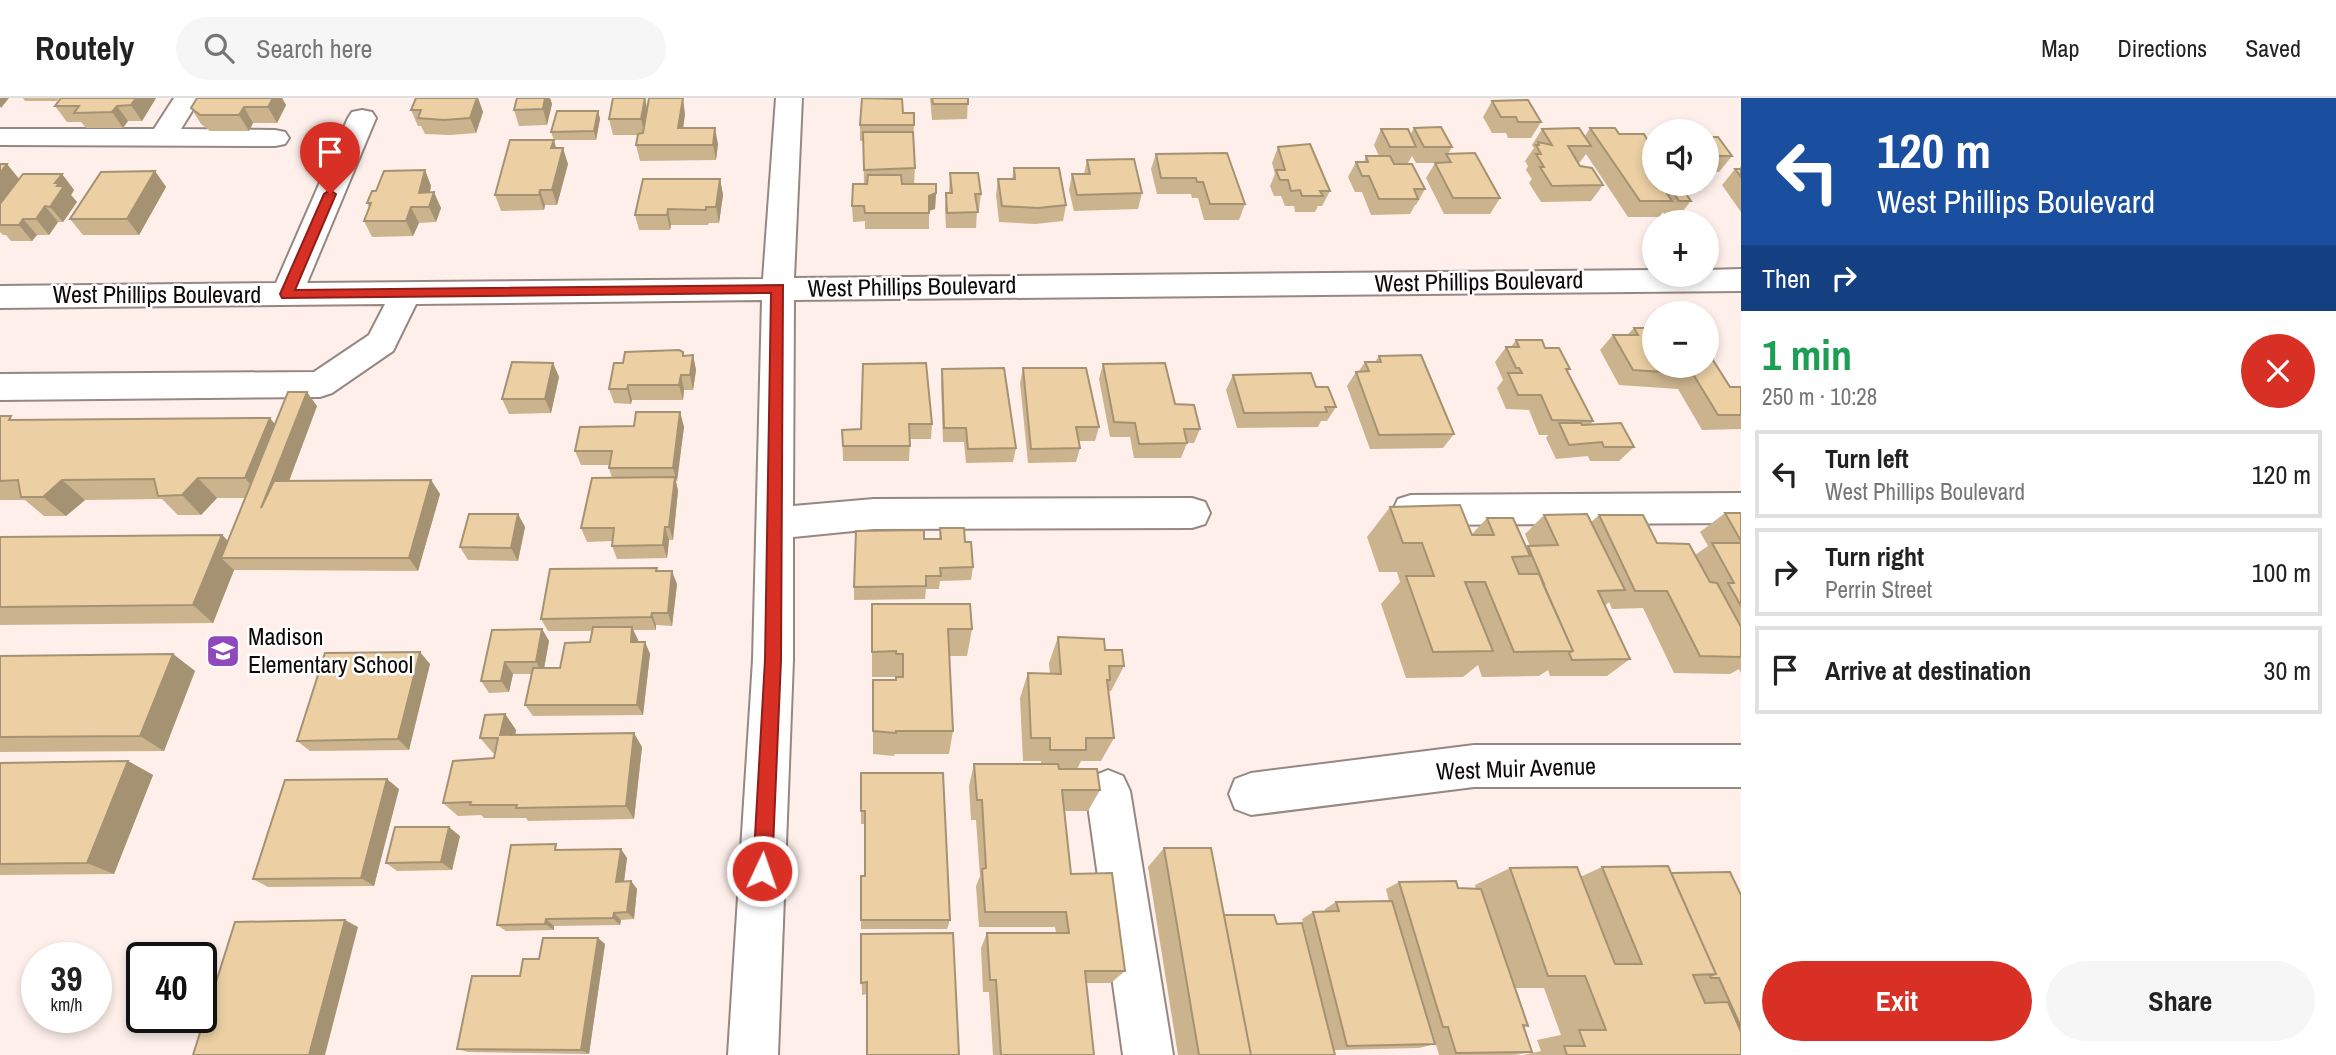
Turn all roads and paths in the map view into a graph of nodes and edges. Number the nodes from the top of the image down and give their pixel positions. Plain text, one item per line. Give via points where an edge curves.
1 (187, 98) edge
2 (789, 98) edge
3 (362, 118) dead end
4 (163, 136) junction
5 (0, 137) edge
6 (275, 138) dead end
7 (1741, 280) edge
8 (778, 289) junction
9 (406, 293) junction
10 (287, 294) junction
11 (0, 297) edge
12 (0, 387) edge
13 (1741, 508) edge
14 (1390, 510) edge
15 (1192, 513) dead end
16 (775, 523) junction
17 (1741, 766) edge
18 (1108, 791) dead end
19 (1251, 794) dead end
20 (753, 1055) edge
21 (1148, 1055) edge

1 - 4 street
2 - 8 street
3 - 10 street
4 - 5 street
4 - 6 street
7 - 8 street, West Phillips Boulevard
8 - 9 street, West Phillips Boulevard
8 - 16 street
9 - 10 street, West Phillips Boulevard
9 - 12 street via 381,343 320,384
10 - 11 street, West Phillips Boulevard
13 - 14 street
15 - 16 street via 874,514
16 - 20 street via 773,660
17 - 19 street, West Muir Avenue via 1474,766
18 - 21 street

